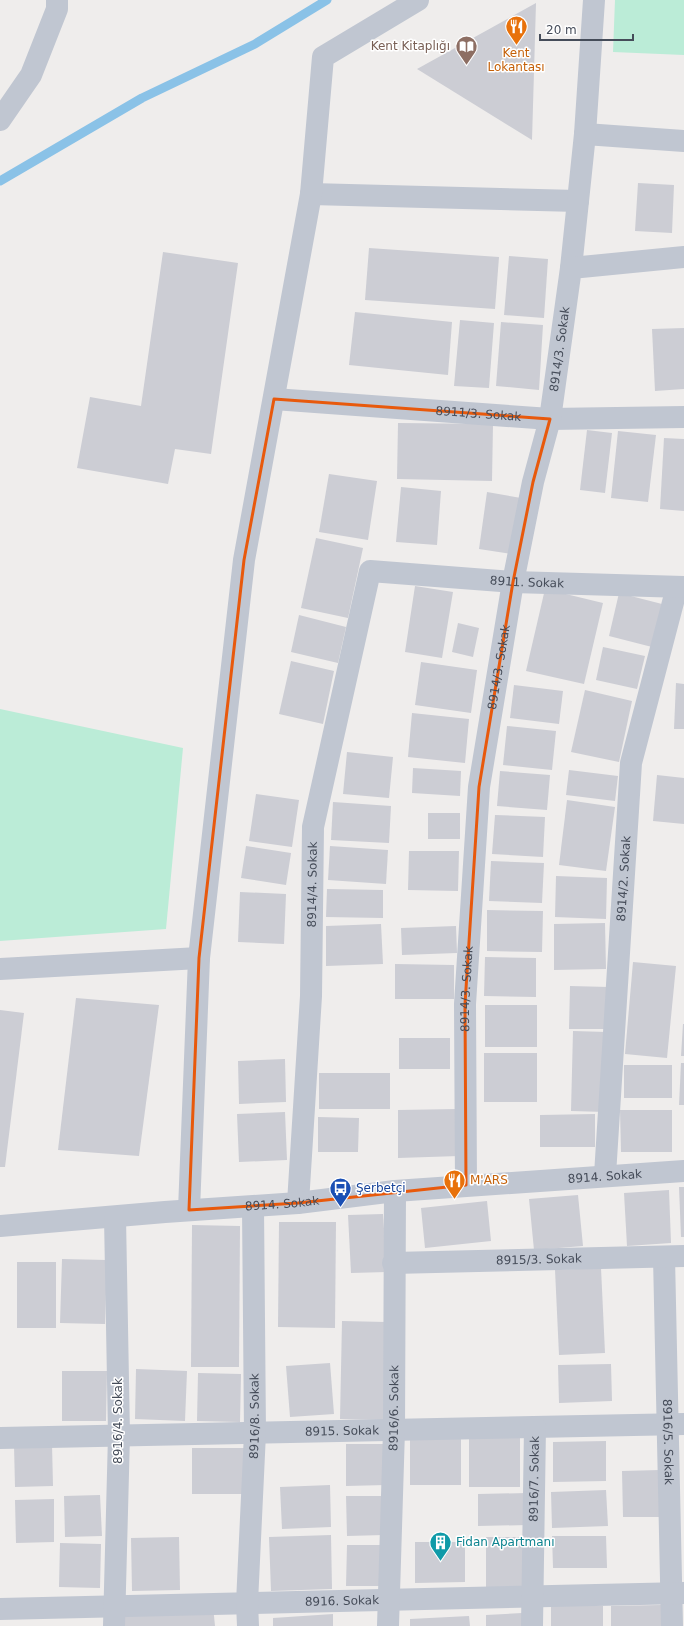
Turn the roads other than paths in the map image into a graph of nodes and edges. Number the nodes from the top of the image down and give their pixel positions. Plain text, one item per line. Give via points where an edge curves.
1 (57, 0) edge
2 (418, 0) edge
3 (594, 0) edge
4 (0, 120) edge
5 (585, 134) junction
6 (684, 141) edge
7 (311, 194) junction
8 (578, 201) junction
9 (684, 257) edge
10 (570, 268) junction
11 (274, 399) junction
12 (684, 417) edge
13 (550, 419) junction
14 (370, 571) joint
15 (514, 582) junction
16 (680, 587) edge
17 (199, 958) junction
18 (0, 969) edge
19 (684, 1171) edge
20 (605, 1175) junction
21 (466, 1185) junction
22 (395, 1191) junction
23 (298, 1203) junction
24 (253, 1207) junction
25 (189, 1210) junction
26 (115, 1217) junction
27 (0, 1226) edge
28 (674, 1257) edge
29 (393, 1263) junction
30 (676, 1424) edge
31 (535, 1427) junction
32 (394, 1430) junction
33 (255, 1432) junction
34 (119, 1435) junction
35 (0, 1438) edge
36 (678, 1593) edge
37 (532, 1596) junction
38 (388, 1600) junction
39 (247, 1603) junction
40 (0, 1609) edge
41 (115, 1616) edge
42 (248, 1626) edge
43 (388, 1626) edge
44 (532, 1626) edge
45 (672, 1626) edge

1 - 4 street via 57,9 31,75
2 - 7 street via 323,58
3 - 5 street, 8914/3. Sokak
5 - 6 street
5 - 8 street, 8914/3. Sokak
7 - 8 street
7 - 11 street
8 - 10 street, 8914/3. Sokak
9 - 10 street
10 - 13 street, 8914/3. Sokak
11 - 13 street, 8911/3. Sokak
11 - 17 street via 244,560
12 - 13 street, 8911/3. Sokak
13 - 15 street, 8914/3. Sokak via 533,482
14 - 15 street, 8911. Sokak
14 - 23 street, 8914/4. Sokak via 313,827 311,996
15 - 16 street, 8911. Sokak
15 - 21 street, 8914/3. Sokak via 479,787 465,1004
16 - 20 street, 8914/2. Sokak via 631,763
17 - 18 street
17 - 25 street
19 - 20 street, 8914. Sokak
20 - 21 street, 8914. Sokak
21 - 22 street, 8914. Sokak
22 - 23 street, 8914. Sokak
22 - 29 street, 8916/6. Sokak
23 - 24 street, 8914. Sokak
24 - 25 street, 8914. Sokak
24 - 33 street, 8916/8. Sokak
25 - 26 street, 8914. Sokak
26 - 27 street, 8914. Sokak
26 - 34 street, 8916/4. Sokak
28 - 29 street, 8915/3. Sokak
28 - 30 street, 8916/5. Sokak
29 - 32 street, 8916/6. Sokak
30 - 31 street, 8915. Sokak
30 - 36 street, 8916/5. Sokak
31 - 32 street, 8915. Sokak
31 - 37 street, 8916/7. Sokak
32 - 33 street, 8915. Sokak
32 - 38 street, 8916/6. Sokak
33 - 34 street, 8915. Sokak
33 - 39 street, 8916/8. Sokak
34 - 35 street, 8915. Sokak
34 - 41 street, 8916/4. Sokak
36 - 37 street, 8916. Sokak
36 - 45 street, 8916/5. Sokak
37 - 38 street, 8916. Sokak
37 - 44 street, 8916/7. Sokak
38 - 39 street, 8916. Sokak
38 - 43 street, 8916/6. Sokak
39 - 41 street, 8916. Sokak
39 - 42 street, 8916/8. Sokak
40 - 41 street, 8916. Sokak

